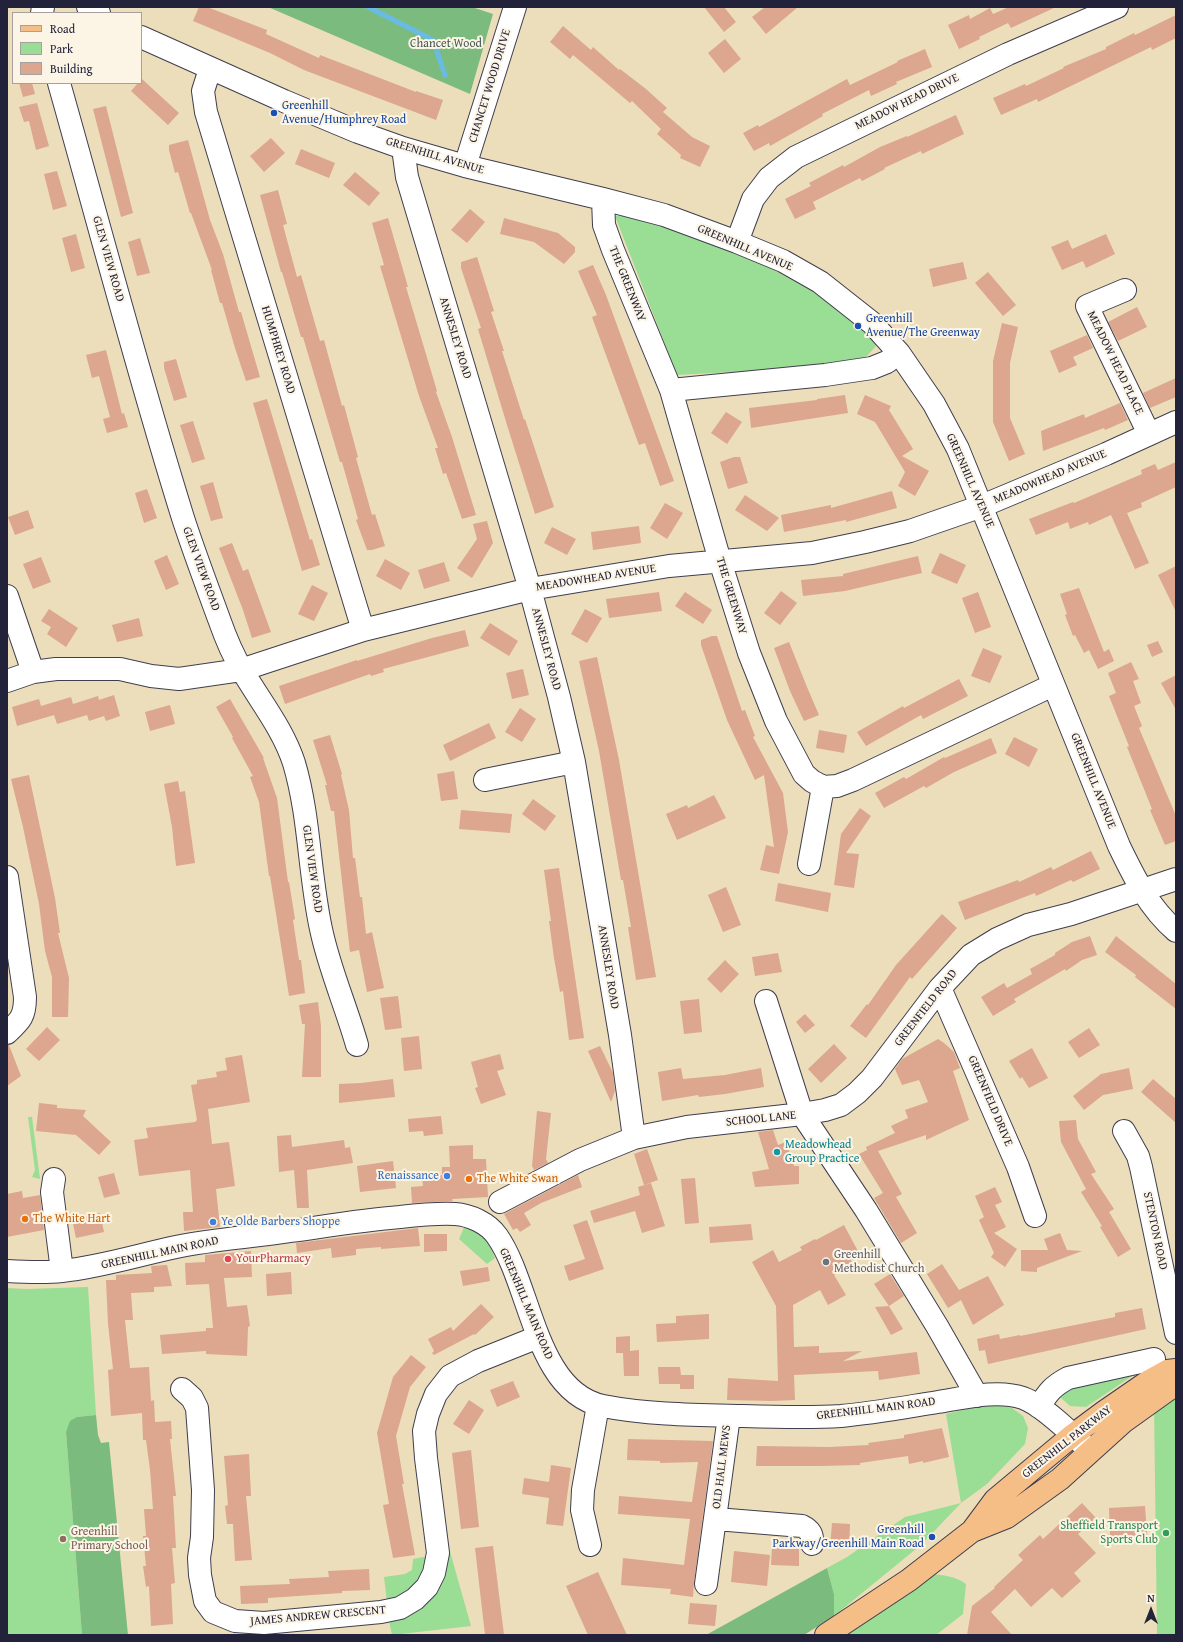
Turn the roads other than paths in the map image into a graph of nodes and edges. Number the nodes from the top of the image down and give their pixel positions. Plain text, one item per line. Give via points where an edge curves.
1 (88, 7) edge
2 (515, 7) edge
3 (1117, 7) edge
4 (97, 12) edge
5 (142, 37) edge
6 (210, 68) junction
7 (59, 84) edge
8 (403, 148) junction
9 (465, 166) junction
10 (603, 198) junction
11 (737, 242) junction
12 (1124, 290) dead end
13 (899, 352) junction
14 (671, 390) junction
15 (1176, 422) edge
16 (1149, 434) junction
17 (982, 506) junction
18 (720, 561) junction
19 (530, 589) junction
20 (7, 596) edge
21 (363, 630) junction
22 (241, 670) junction
23 (33, 672) junction
24 (7, 681) edge
25 (1053, 685) junction
26 (574, 762) junction
27 (485, 780) dead end
28 (823, 787) junction
29 (809, 864) dead end
30 (7, 877) edge
31 (1176, 879) edge
32 (1142, 891) junction
33 (1176, 930) edge
34 (940, 988) junction
35 (766, 1001) dead end
36 (7, 1033) edge
37 (357, 1045) dead end
38 (802, 1114) junction
39 (1124, 1131) dead end
40 (634, 1138) junction
41 (54, 1179) dead end
42 (500, 1202) dead end
43 (1035, 1216) dead end
44 (7, 1271) edge
45 (62, 1271) junction
46 (1176, 1333) edge
47 (538, 1337) junction
48 (1154, 1359) dead end
49 (1176, 1370) edge
50 (1176, 1384) edge
51 (182, 1389) dead end
52 (977, 1396) junction
53 (598, 1405) junction
54 (1039, 1407) junction
55 (729, 1416) junction
56 (1073, 1435) junction
57 (1090, 1450) junction
58 (716, 1519) junction
59 (972, 1531) junction
60 (812, 1544) dead end
61 (590, 1545) dead end
62 (706, 1584) dead end
63 (826, 1635) edge

1 - 4 street
2 - 9 street, CHANCET WOOD DRIVE
3 - 11 street, MEADOW HEAD DRIVE via 1008,54 796,157 769,178 753,199
5 - 6 street, GREENHILL AVENUE
6 - 8 street, GREENHILL AVENUE via 358,132
6 - 21 street, HUMPHREY ROAD via 203,91 206,112
7 - 22 street, GLEN VIEW ROAD via 184,521 224,634
8 - 9 street, GREENHILL AVENUE
8 - 19 street, ANNESLEY ROAD via 407,177
9 - 10 street, GREENHILL AVENUE
10 - 11 street, GREENHILL AVENUE via 664,215
10 - 14 street, THE GREENWAY via 604,225
11 - 13 street, GREENHILL AVENUE via 783,261 820,282 872,323
12 - 16 street, MEADOW HEAD PLACE via 1087,306
13 - 14 street via 887,362 864,369
13 - 17 street, GREENHILL AVENUE via 934,404 955,442
14 - 18 street, THE GREENWAY
15 - 16 street, MEADOWHEAD AVENUE
16 - 17 street, MEADOWHEAD AVENUE
17 - 18 street, MEADOWHEAD AVENUE via 910,531 865,542 812,553
17 - 25 street, GREENHILL AVENUE
18 - 19 street, MEADOWHEAD AVENUE via 669,566
18 - 28 street, THE GREENWAY via 749,653 776,721 804,774
19 - 21 street, MEADOWHEAD AVENUE
19 - 26 street, ANNESLEY ROAD
20 - 23 street
21 - 22 street, MEADOWHEAD AVENUE
22 - 23 street, MEADOWHEAD AVENUE via 178,679 120,669 56,669
22 - 37 street, GLEN VIEW ROAD via 280,732 293,761 303,800 320,927
23 - 24 street, MEADOWHEAD AVENUE
25 - 28 street via 853,780 837,786
25 - 32 street, GREENHILL AVENUE via 1118,846
26 - 27 street
26 - 40 street, ANNESLEY ROAD via 620,1035
28 - 29 street
30 - 36 street via 25,1010 20,1021
31 - 32 street, GREENFIELD ROAD
32 - 33 street, GREENHILL AVENUE via 1166,922
32 - 34 street, GREENFIELD ROAD via 1028,925 997,939 971,955
34 - 38 street, GREENFIELD ROAD via 872,1078 857,1093 841,1105
34 - 43 street, GREENFIELD DRIVE via 1018,1167
35 - 38 street
38 - 40 street, SCHOOL LANE via 702,1125
38 - 52 street, SCHOOL LANE via 870,1217
39 - 46 street, STENTON ROAD via 1142,1167
40 - 42 street, SCHOOL LANE via 580,1160
41 - 45 street via 52,1192
44 - 45 street, GREENHILL MAIN ROAD
45 - 47 street, GREENHILL MAIN ROAD via 195,1243 363,1220 423,1214 455,1214 474,1218 497,1236 517,1278
47 - 51 street, JAMES ANDREW CRESCENT via 478,1361 450,1376 436,1394 424,1431 438,1553 434,1574 427,1587 415,1599 400,1608 382,1612 264,1623 235,1621 213,1612 205,1601 200,1575 203,1490 197,1408 192,1398
47 - 53 street, GREENHILL MAIN ROAD via 552,1367 568,1387 582,1398
48 - 54 street via 1068,1378 1048,1392
49 - 56 main road, GREENHILL PARKWAY via 1168,1371 1149,1381
50 - 57 main road, GREENHILL PARKWAY via 1123,1422
52 - 54 street, GREENHILL MAIN ROAD via 1005,1395 1022,1398
52 - 55 street, GREENHILL MAIN ROAD via 841,1416
53 - 55 street, GREENHILL MAIN ROAD via 626,1410
53 - 61 street via 583,1490 582,1510
54 - 56 street, GREENHILL MAIN ROAD
55 - 58 street, OLD HALL MEWS
56 - 57 street, GREENHILL MAIN ROAD
56 - 59 main road, GREENHILL PARKWAY via 995,1500
57 - 59 main road, GREENHILL PARKWAY via 1060,1479 1007,1517
58 - 60 street, OLD HALL MEWS via 802,1526 813,1536
58 - 62 street, OLD HALL MEWS
59 - 63 main road, GREENHILL PARKWAY via 909,1580

